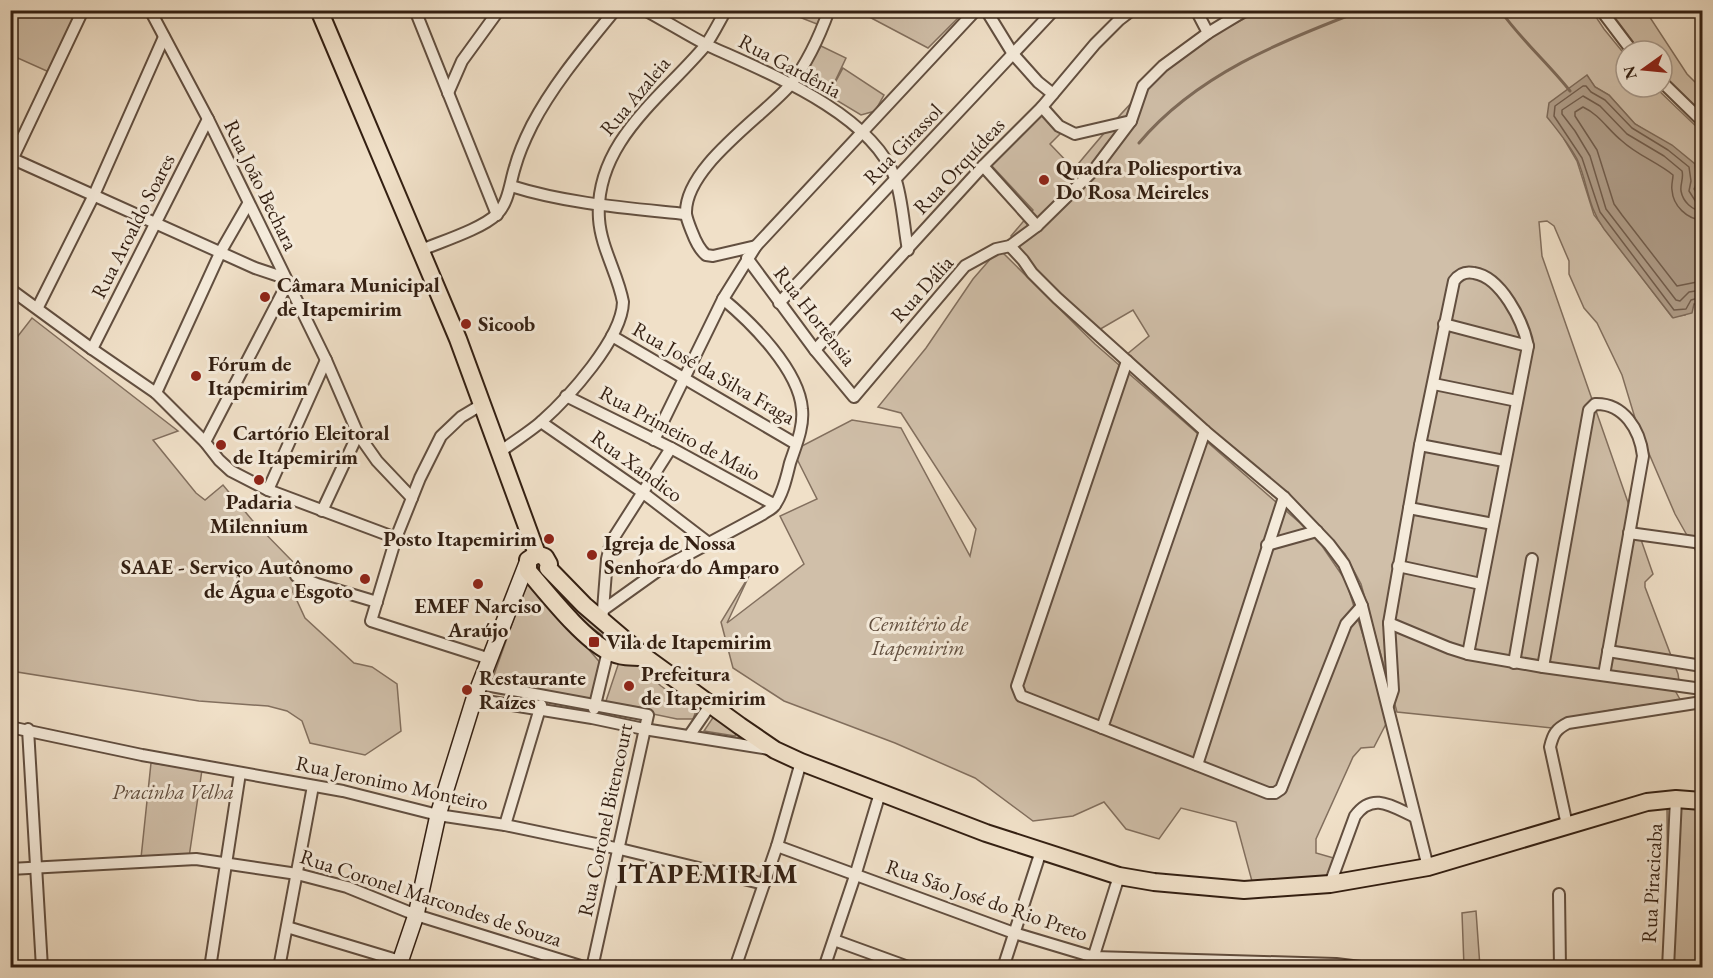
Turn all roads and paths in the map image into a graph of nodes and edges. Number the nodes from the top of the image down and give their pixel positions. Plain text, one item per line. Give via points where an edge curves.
1 (83, 10) edge
2 (150, 10) edge
3 (319, 10) edge
4 (415, 10) edge
5 (500, 10) edge
6 (615, 10) edge
7 (645, 10) edge
8 (726, 10) edge
9 (829, 10) edge
10 (976, 10) edge
11 (986, 10) edge
12 (1054, 10) edge
13 (1132, 10) edge
14 (1196, 10) edge
15 (1246, 10) edge
16 (1601, 10) edge
17 (1208, 33) junction
18 (164, 37) junction
19 (1623, 39) edge
20 (706, 44) junction
21 (1013, 54) junction
22 (791, 84) junction
23 (448, 93) junction
24 (1053, 94) junction
25 (1674, 94) edge
26 (1041, 107) junction
27 (208, 119) junction
28 (1131, 121) junction
29 (1702, 121) edge
30 (862, 131) junction
31 (12, 161) edge
32 (982, 166) junction
33 (896, 179) junction
34 (511, 186) junction
35 (94, 195) junction
36 (248, 204) junction
37 (599, 205) junction
38 (686, 214) junction
39 (497, 215) junction
40 (156, 223) junction
41 (1037, 226) junction
42 (756, 246) junction
43 (1010, 246) junction
44 (908, 250) junction
45 (419, 251) junction
46 (221, 252) junction
47 (747, 258) junction
48 (286, 281) junction
49 (10, 289) edge
50 (723, 299) junction
51 (779, 303) junction
52 (38, 307) junction
53 (1444, 324) junction
54 (612, 336) junction
55 (1528, 346) junction
56 (92, 350) junction
57 (815, 350) junction
58 (326, 360) junction
59 (1127, 361) junction
60 (684, 378) junction
61 (1434, 384) junction
62 (156, 393) junction
63 (566, 396) junction
64 (854, 397) joint
65 (1517, 401) junction
66 (481, 405) junction
67 (541, 422) junction
68 (1205, 431) junction
69 (358, 434) junction
70 (654, 440) junction
71 (205, 442) junction
72 (796, 444) junction
73 (1420, 446) junction
74 (671, 448) junction
75 (500, 452) junction
76 (1504, 461) junction
77 (268, 490) junction
78 (642, 492) junction
79 (1284, 497) junction
80 (412, 498) junction
81 (775, 505) junction
82 (1409, 508) junction
83 (322, 511) junction
84 (1493, 524) junction
85 (1317, 531) junction
86 (1629, 533) junction
87 (396, 538) junction
88 (1702, 543) edge
89 (710, 544) junction
90 (1267, 545) junction
91 (1532, 559) dead end
92 (532, 565) junction
93 (1398, 566) junction
94 (296, 576) dead end
95 (1480, 584) junction
96 (377, 602) junction
97 (1362, 606) junction
98 (602, 615) junction
99 (1389, 623) junction
100 (608, 651) junction
101 (1608, 651) junction
102 (1468, 654) junction
103 (645, 657) junction
104 (490, 659) junction
105 (1514, 663) junction
106 (1702, 666) edge
107 (1543, 667) junction
108 (1604, 675) junction
109 (1702, 689) edge
110 (477, 692) junction
111 (544, 697) junction
112 (1702, 702) edge
113 (595, 704) junction
114 (711, 704) junction
115 (1388, 705) junction
116 (540, 709) junction
117 (592, 718) junction
118 (10, 727) edge
119 (1102, 728) junction
120 (28, 729) junction
121 (645, 729) junction
122 (689, 736) junction
123 (775, 750) junction
124 (801, 762) junction
125 (1197, 765) junction
126 (240, 773) junction
127 (313, 786) junction
128 (880, 792) junction
129 (1676, 800) junction
130 (1702, 801) edge
131 (438, 815) junction
132 (1415, 817) junction
133 (505, 825) junction
134 (1567, 825) junction
135 (777, 846) junction
136 (620, 849) junction
137 (1041, 851) junction
138 (226, 863) junction
139 (37, 867) junction
140 (1428, 867) junction
141 (10, 869) edge
142 (297, 874) junction
143 (855, 876) junction
144 (1119, 876) junction
145 (1330, 884) junction
146 (764, 885) junction
147 (1559, 894) dead end
148 (416, 915) junction
149 (287, 927) junction
150 (1014, 933) junction
151 (834, 940) junction
152 (1092, 962) edge
153 (1143, 963) edge
154 (399, 964) edge
155 (1228, 964) edge
156 (1312, 965) edge
157 (42, 968) edge
158 (210, 968) edge
159 (279, 968) edge
160 (587, 968) edge
161 (592, 968) edge
162 (735, 968) edge
163 (824, 968) edge
164 (911, 968) edge
165 (1003, 968) edge
166 (1369, 968) edge
167 (1560, 968) edge
168 (1668, 968) edge

1 - 31 street
2 - 18 street, Rua João Bechara
3 - 45 main road
4 - 23 street
5 - 23 street via 462,61
6 - 34 street via 550,95 521,147
7 - 20 street, Rua Gardênia
8 - 20 street, Rua Azaleia
9 - 22 street
10 - 30 street
11 - 21 street
12 - 21 street, Rua Girassol
13 - 24 street, Rua Orquídeas via 1095,44
14 - 17 street
15 - 17 street, Rua Dália
16 - 19 street
17 - 28 street, Rua Dália via 1182,50 1143,86
18 - 27 street, Rua João Bechara
18 - 35 street
20 - 22 street, Rua Gardênia
20 - 37 street, Rua Azaleia via 642,112 621,141 605,172
21 - 24 street
21 - 33 street, Rua Girassol
22 - 30 street, Rua Gardênia
22 - 38 street via 704,169
23 - 39 street
24 - 26 street, Rua Orquídeas
25 - 29 street
26 - 28 street via 1059,126 1075,134
26 - 32 street, Rua Orquídeas
27 - 36 street, Rua João Bechara
27 - 40 street, Rua Aroaldo Soares
28 - 41 street, Rua Dália via 1094,170
30 - 33 street, Rua Gardênia via 880,150
30 - 42 street
31 - 35 street
32 - 41 street
32 - 44 street, Rua Orquídeas
33 - 44 street, Rua Gardênia
33 - 51 street, Rua Girassol
34 - 37 street
34 - 39 street
35 - 40 street
35 - 52 street
36 - 46 street
36 - 48 street, Rua João Bechara
37 - 38 street
37 - 54 street, Rua Azaleia via 600,228 623,302
38 - 42 street via 693,236 706,255
39 - 45 street
40 - 46 street
40 - 56 street, Rua Aroaldo Soares
41 - 43 street, Rua Dália
42 - 47 street
43 - 59 street via 1042,283
43 - 64 street, Rua Dália via 965,266
44 - 57 street, Rua Orquídeas
45 - 66 main road via 458,339
46 - 48 street
46 - 62 street
47 - 50 street
47 - 51 street, Rua Hortênsia
48 - 58 street, Rua João Bechara
48 - 71 street
49 - 52 street
50 - 60 street
50 - 72 street via 751,325 793,376 802,410
51 - 57 street, Rua Hortênsia
52 - 56 street
53 - 55 street
53 - 55 street via 1454,281 1462,273 1479,273 1490,278 1504,294
53 - 61 street
54 - 60 street, Rua José da Silva Fraga
54 - 63 street, Rua Azaleia
55 - 65 street
56 - 62 street
57 - 64 street, Rua Hortênsia
58 - 69 street, Rua João Bechara
58 - 77 street
59 - 68 street
59 - 119 street via 1017,686 1021,696
60 - 70 street
60 - 72 street, Rua José da Silva Fraga
61 - 65 street
61 - 73 street
62 - 71 street
63 - 67 street, Rua Azaleia
63 - 70 street, Rua Primeiro de Maio
65 - 76 street
66 - 75 main road
66 - 80 street via 441,436
67 - 75 street, Rua Azaleia
67 - 78 street, Rua Xandico
68 - 79 street
68 - 119 street
69 - 80 street, Rua João Bechara
69 - 83 street
70 - 74 street, Rua Primeiro de Maio
71 - 77 street via 231,471
72 - 81 street
73 - 76 street
73 - 82 street
74 - 78 street
74 - 81 street, Rua Primeiro de Maio
75 - 92 main road
76 - 84 street
77 - 83 street
78 - 89 street, Rua Xandico
78 - 98 street via 610,542
79 - 85 street
79 - 90 street
80 - 87 street
81 - 89 street
82 - 84 street
82 - 93 street
83 - 87 street
84 - 95 street
85 - 90 street
85 - 97 street via 1344,564
86 - 88 street
86 - 101 street
86 - 107 street via 1642,445 1620,411 1595,404 1589,410
87 - 96 street
89 - 98 street via 659,570
90 - 125 street
91 - 105 street
92 - 98 main road via 547,560 548,568 584,605
92 - 100 main road via 578,626
92 - 104 main road
93 - 95 street
93 - 99 street
94 - 96 street
95 - 102 street
96 - 104 street via 371,621
97 - 115 street
97 - 125 street via 1346,624 1281,789 1268,793
98 - 103 main road
99 - 102 street
99 - 115 street via 1393,690
100 - 103 main road
100 - 113 street
101 - 106 street
101 - 108 street
102 - 105 street
103 - 114 main road
104 - 110 main road
105 - 107 street
107 - 108 street
108 - 109 street
110 - 111 street
110 - 116 street
110 - 131 main road
111 - 113 street
111 - 116 street
112 - 134 street via 1568,723 1559,728 1550,747
113 - 117 street
113 - 121 street, Rua Coronel Bitencourt via 648,715
114 - 122 street
114 - 123 main road
115 - 132 street
116 - 117 street
116 - 133 street
117 - 121 street
118 - 120 street, Rua Jeronimo Monteiro
119 - 125 street
120 - 126 street, Rua Jeronimo Monteiro
120 - 139 street
121 - 122 street
121 - 136 street, Rua Coronel Bitencourt
122 - 123 street
123 - 124 main road
124 - 128 main road
124 - 135 street
126 - 127 street, Rua Jeronimo Monteiro
126 - 138 street
127 - 131 street, Rua Jeronimo Monteiro
127 - 142 street
128 - 137 main road
128 - 143 street
129 - 130 main road
129 - 134 main road via 1647,802
129 - 168 street, Rua Piracicaba
131 - 133 street, Rua Jeronimo Monteiro
131 - 148 main road
132 - 140 street
132 - 145 street via 1383,802 1361,808
133 - 136 street, Rua Jeronimo Monteiro
134 - 140 main road
135 - 143 street, Rua São José do Rio Preto
135 - 146 street
136 - 146 street, Rua Jeronimo Monteiro
136 - 161 street, Rua Coronel Bitencourt
137 - 144 main road
137 - 150 street
138 - 139 street, Rua Coronel Marcondes de Souza via 185,858
138 - 142 street, Rua Coronel Marcondes de Souza
138 - 158 street
139 - 141 street, Rua Coronel Marcondes de Souza
139 - 157 street
140 - 145 main road
142 - 148 street, Rua Coronel Marcondes de Souza via 347,887
142 - 149 street
143 - 150 street, Rua São José do Rio Preto
143 - 151 street
144 - 145 main road via 1244,890
144 - 152 street
146 - 162 street
147 - 167 street
148 - 154 main road
148 - 160 street, Rua Coronel Marcondes de Souza
149 - 154 street
149 - 159 street
150 - 152 street, Rua São José do Rio Preto
150 - 165 street
151 - 163 street
151 - 164 street
152 - 153 street, Rua São José do Rio Preto
153 - 155 street, Rua São José do Rio Preto
155 - 156 street, Rua São José do Rio Preto
156 - 166 street, Rua São José do Rio Preto

